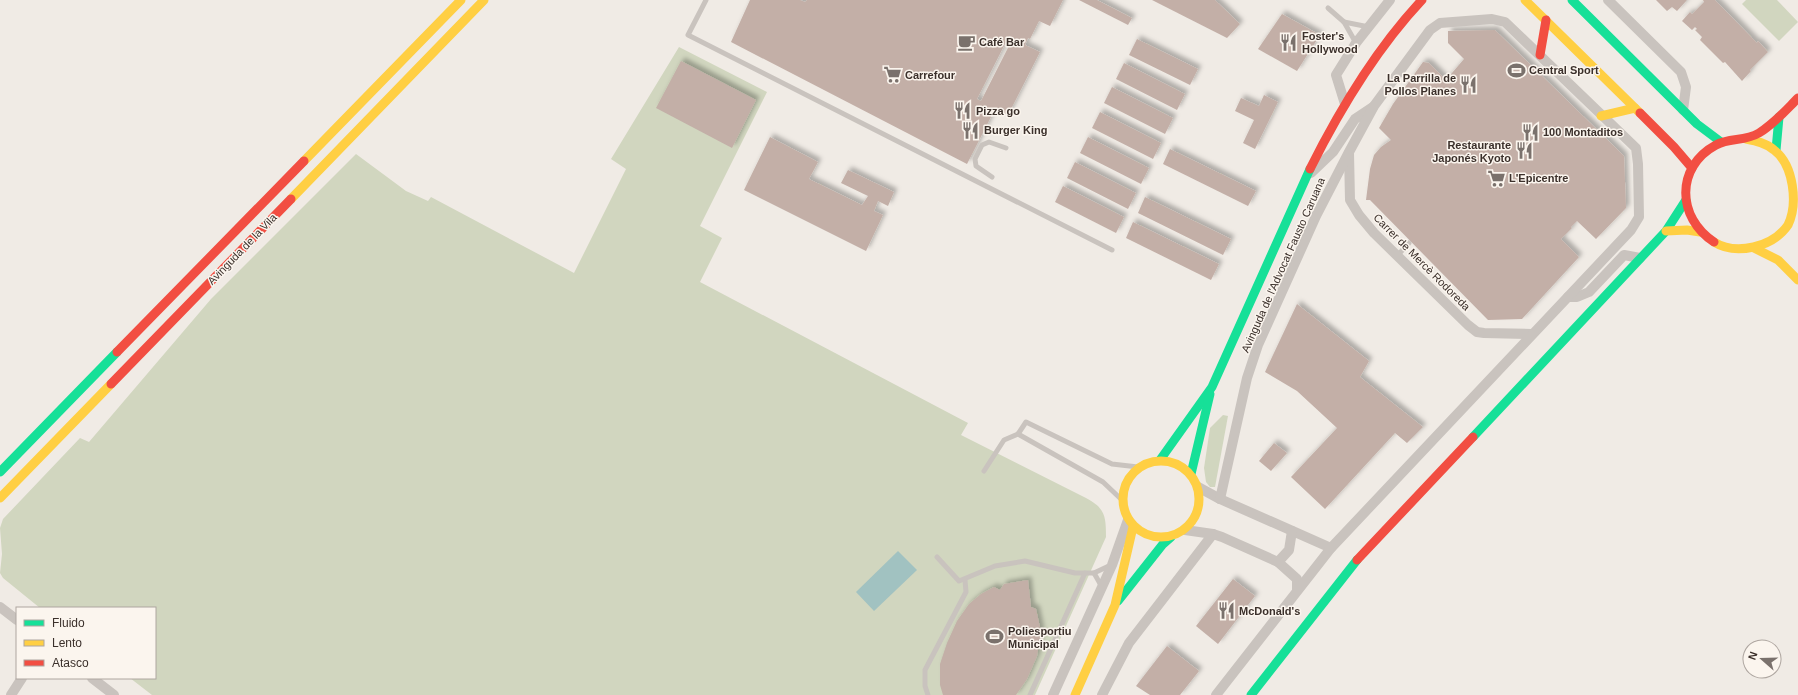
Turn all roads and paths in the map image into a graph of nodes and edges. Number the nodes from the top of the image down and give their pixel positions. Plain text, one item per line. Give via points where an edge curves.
1 (461, 0) edge
2 (484, 0) edge
3 (706, 0) edge
4 (1390, 0) edge
5 (1422, 0) edge
6 (1525, 0) edge
7 (1572, 0) edge
8 (1608, 0) edge
9 (1328, 8) dead end
10 (1546, 20) junction
11 (1344, 22) junction
12 (1369, 27) junction
13 (1356, 43) junction
14 (1540, 55) junction
15 (1798, 98) edge
16 (1345, 104) junction
17 (1374, 106) junction
18 (1635, 108) junction
19 (1683, 110) junction
20 (1601, 116) junction
21 (1779, 117) junction
22 (1746, 139) junction
23 (1721, 142) junction
24 (1006, 148) dead end
25 (1776, 150) junction
26 (1349, 152) junction
27 (1692, 168) junction
28 (992, 177) dead end
29 (1304, 180) junction
30 (1686, 200) junction
31 (1797, 207) edge
32 (1666, 231) junction
33 (1700, 232) junction
34 (1409, 243) dead end
35 (1754, 248) junction
36 (1112, 250) dead end
37 (1397, 256) junction
38 (1640, 258) junction
39 (1798, 280) edge
40 (1568, 297) junction
41 (1532, 334) junction
42 (1212, 387) junction
43 (1018, 434) junction
44 (1160, 460) junction
45 (1138, 467) junction
46 (984, 471) dead end
47 (0, 472) edge
48 (1191, 474) junction
49 (1198, 486) junction
50 (0, 498) edge
51 (1220, 499) junction
52 (1122, 500) junction
53 (1131, 523) junction
54 (1185, 530) junction
55 (1292, 531) junction
56 (1213, 534) junction
57 (1171, 537) junction
58 (1331, 548) junction
59 (937, 557) dead end
60 (1278, 562) junction
61 (1112, 565) junction
62 (1085, 573) junction
63 (1094, 573) junction
64 (965, 580) junction
65 (1102, 587) junction
66 (1297, 589) junction
67 (1115, 605) junction
68 (0, 607) edge
69 (16, 619) edge
70 (21, 679) edge
71 (93, 679) edge
72 (11, 695) edge
73 (114, 695) edge
74 (928, 695) edge
75 (1030, 695) edge
76 (1053, 695) edge
77 (1075, 695) edge
78 (1102, 695) edge
79 (1216, 695) edge
80 (1251, 695) edge

1 - 47 street, Avinguda de la Vila
2 - 50 street, Avinguda de la Vila
3 - 36 lane via 688,35
4 - 12 street
5 - 16 street, Avinguda de l'Advocat Fausto Caruana via 1409,14
6 - 10 street
7 - 19 street
8 - 19 street via 1681,72 1686,87
9 - 11 lane
10 - 14 street
10 - 18 street
11 - 12 lane
11 - 13 lane
12 - 13 street
13 - 16 street via 1336,75
14 - 17 street, Avinguda de l'Advocat Fausto Caruana via 1505,22 1492,19 1440,23 1430,30
14 - 20 street
15 - 21 street
16 - 29 street, Avinguda de l'Advocat Fausto Caruana
17 - 26 street, Avinguda de l'Advocat Fausto Caruana
17 - 29 street via 1355,119 1333,152
18 - 20 street
18 - 27 street
19 - 23 street
20 - 40 street via 1636,148 1639,217 1631,230
21 - 22 street
21 - 25 street
22 - 23 street
22 - 25 street via 1762,142
23 - 27 street via 1708,149
24 - 28 lane via 989,142 982,145 975,159 976,166
25 - 31 street via 1789,166 1796,185
26 - 37 street, Carrer de Mercè Rodoreda via 1350,200 1359,215
26 - 51 street, Avinguda de l'Advocat Fausto Caruana via 1316,216 1258,345 1247,378
27 - 30 street via 1686,186
29 - 42 street, Avinguda de l'Advocat Fausto Caruana
30 - 32 street
30 - 33 street via 1691,218
31 - 35 street via 1777,237
32 - 33 street
32 - 38 street
33 - 35 street via 1716,244 1735,250
34 - 37 lane
35 - 39 street via 1778,260
37 - 41 street, Carrer de Mercè Rodoreda via 1477,332
38 - 40 street via 1624,255 1589,292 1577,297
38 - 80 street via 1352,565
40 - 41 street
41 - 58 street
42 - 44 street, Avinguda de l'Advocat Fausto Caruana
42 - 48 street, Avinguda de l'Advocat Fausto Caruana
43 - 45 lane via 1026,422 1112,464
43 - 46 lane via 1004,440
43 - 52 lane via 1103,482
44 - 45 street
44 - 48 street via 1177,463
45 - 52 street via 1126,482
48 - 49 street
49 - 51 street
49 - 54 street via 1200,504 1194,520
51 - 55 street
52 - 53 street
53 - 57 street via 1151,537
53 - 61 street
53 - 67 street
54 - 56 street
54 - 57 street
55 - 58 street
55 - 60 street via 1289,550
56 - 60 street
56 - 78 street via 1129,643
57 - 67 street
58 - 66 street
59 - 64 lane via 959,581
60 - 66 street via 1297,579
61 - 63 lane
61 - 65 street
62 - 63 lane
62 - 64 lane via 1025,561 995,566
62 - 75 lane
63 - 65 lane
64 - 74 lane via 966,592 925,670
65 - 76 street
66 - 79 street
67 - 77 street
68 - 69 street
70 - 72 street
71 - 73 street

